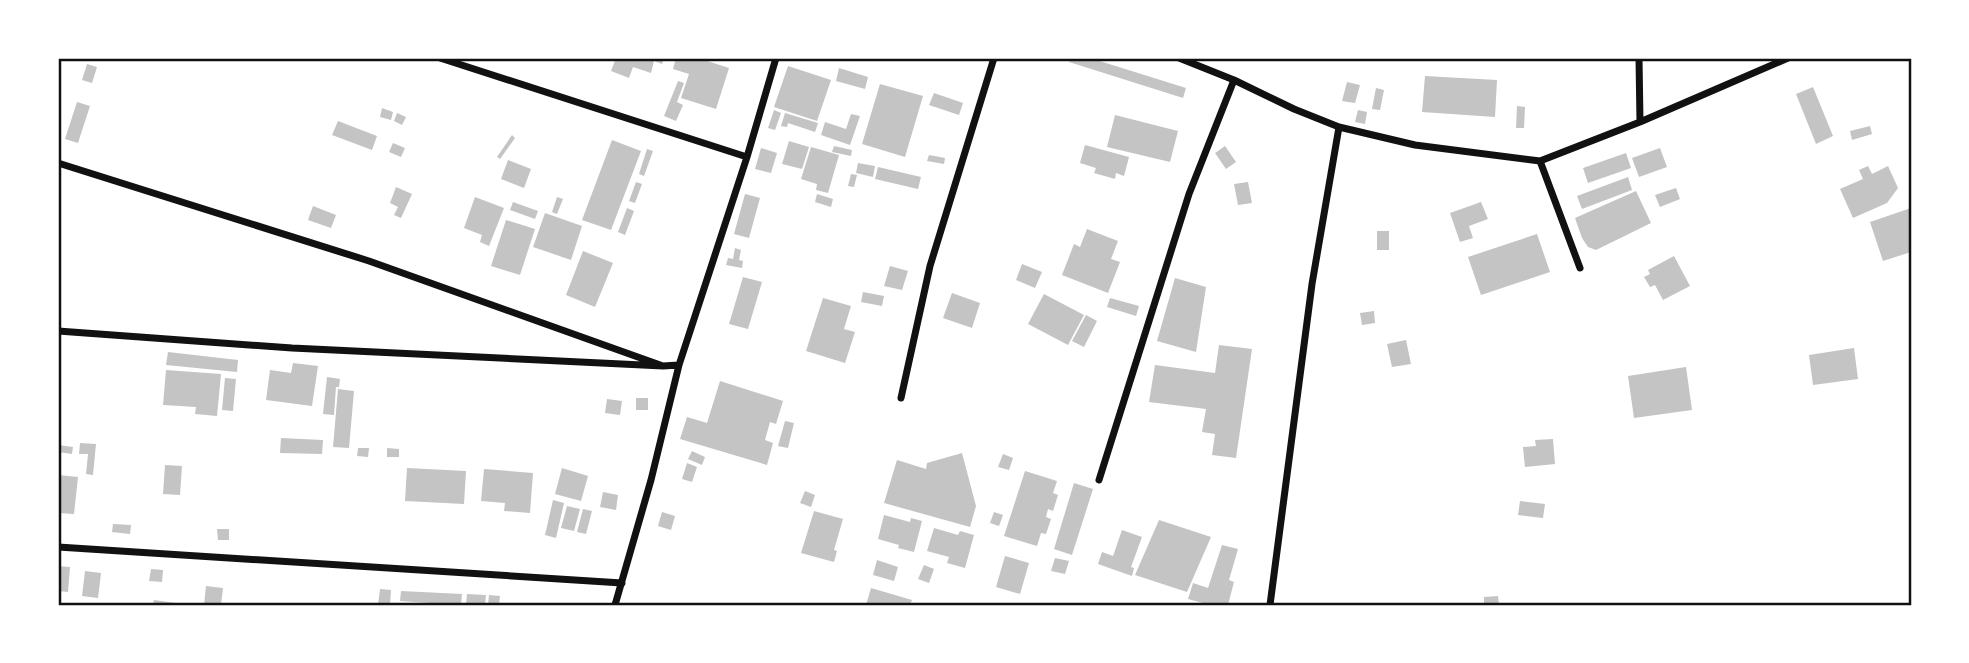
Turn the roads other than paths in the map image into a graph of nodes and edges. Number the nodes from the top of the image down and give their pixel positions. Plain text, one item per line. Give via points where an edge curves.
1 (440, 58) edge
2 (776, 58) edge
3 (994, 58) edge
4 (1179, 58) edge
5 (1639, 58) edge
6 (1788, 58) edge
7 (1234, 80) junction
8 (1640, 122) junction
9 (1339, 127) junction
10 (747, 157) junction
11 (1541, 161) junction
12 (58, 163) edge
13 (1580, 268) dead end
14 (58, 331) edge
15 (679, 365) junction
16 (663, 366) junction
17 (901, 398) dead end
18 (1099, 480) dead end
19 (58, 547) edge
20 (622, 583) junction
21 (615, 605) edge
22 (1270, 605) edge

1 - 10 street
2 - 10 street
3 - 17 street via 930,266
4 - 7 street
5 - 8 street
6 - 8 street
7 - 9 street
7 - 18 street via 1189,194
8 - 11 street
9 - 11 street via 1415,145
9 - 22 street via 1312,284
10 - 15 street
11 - 13 street
12 - 16 street via 369,261
14 - 16 street
15 - 16 street
15 - 20 street
19 - 20 street
20 - 21 street

